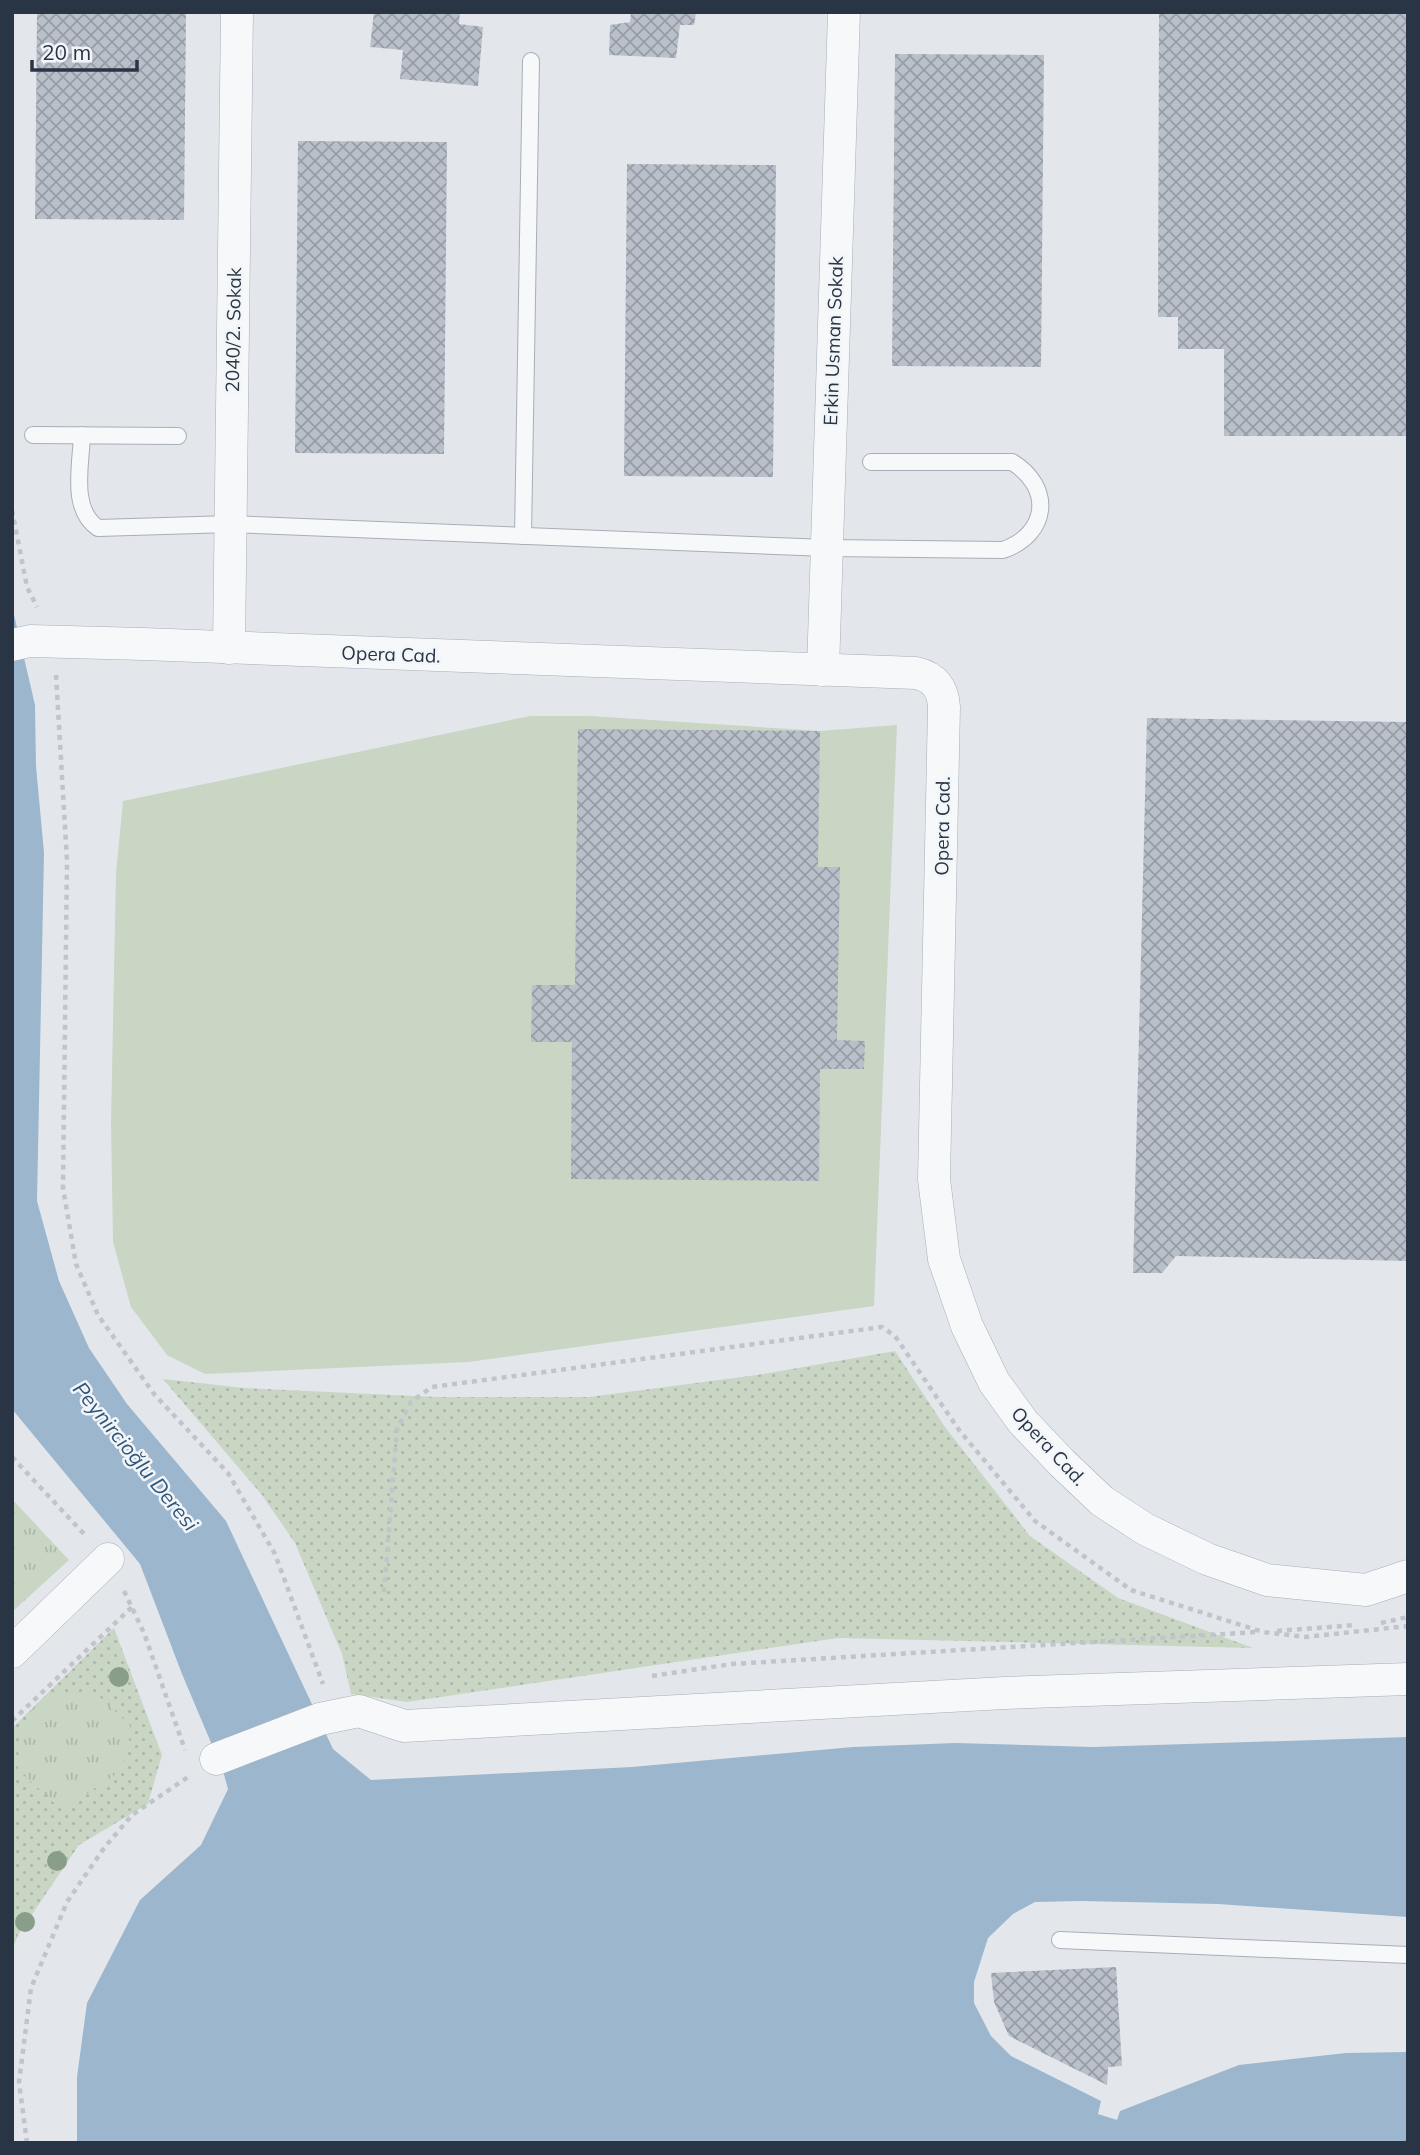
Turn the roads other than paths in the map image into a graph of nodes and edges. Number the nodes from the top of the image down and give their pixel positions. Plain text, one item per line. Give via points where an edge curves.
1 (237, 12) edge
2 (844, 12) edge
3 (531, 61) dead end
4 (33, 435) dead end
5 (82, 435) junction
6 (178, 436) dead end
7 (871, 462) dead end
8 (231, 524) junction
9 (523, 536) junction
10 (827, 548) junction
11 (32, 643) edge
12 (229, 648) junction
13 (823, 670) junction
14 (108, 1559) road end
15 (1408, 1576) edge
16 (1408, 1587) edge
17 (1366, 1590) junction
18 (12, 1652) edge
19 (1408, 1679) edge
20 (205, 1767) road end
21 (1060, 1940) dead end
22 (1408, 1955) edge

1 - 8 street, 2040/2. Sokak
2 - 10 street, Erkin Usman Sokak
3 - 9 lane
4 - 5 lane
5 - 6 lane
5 - 8 lane via 79,499 86,517 98,528
7 - 10 lane via 1012,462 1035,482 1040,503 1036,524 1017,545 1003,550
8 - 9 lane
8 - 12 street, 2040/2. Sokak
9 - 10 lane
10 - 13 street, Erkin Usman Sokak
11 - 12 street, Opera Cad.
12 - 13 street, Opera Cad.
13 - 17 street, Opera Cad. via 925,675 943,697 934,1179 944,1259 967,1326 994,1382 1023,1422 1062,1463 1102,1500 1145,1529 1207,1559 1267,1580
14 - 18 street
15 - 17 street, Opera Cad.
16 - 17 street
19 - 20 street via 1005,1693 404,1726 359,1711 328,1718
21 - 22 lane

